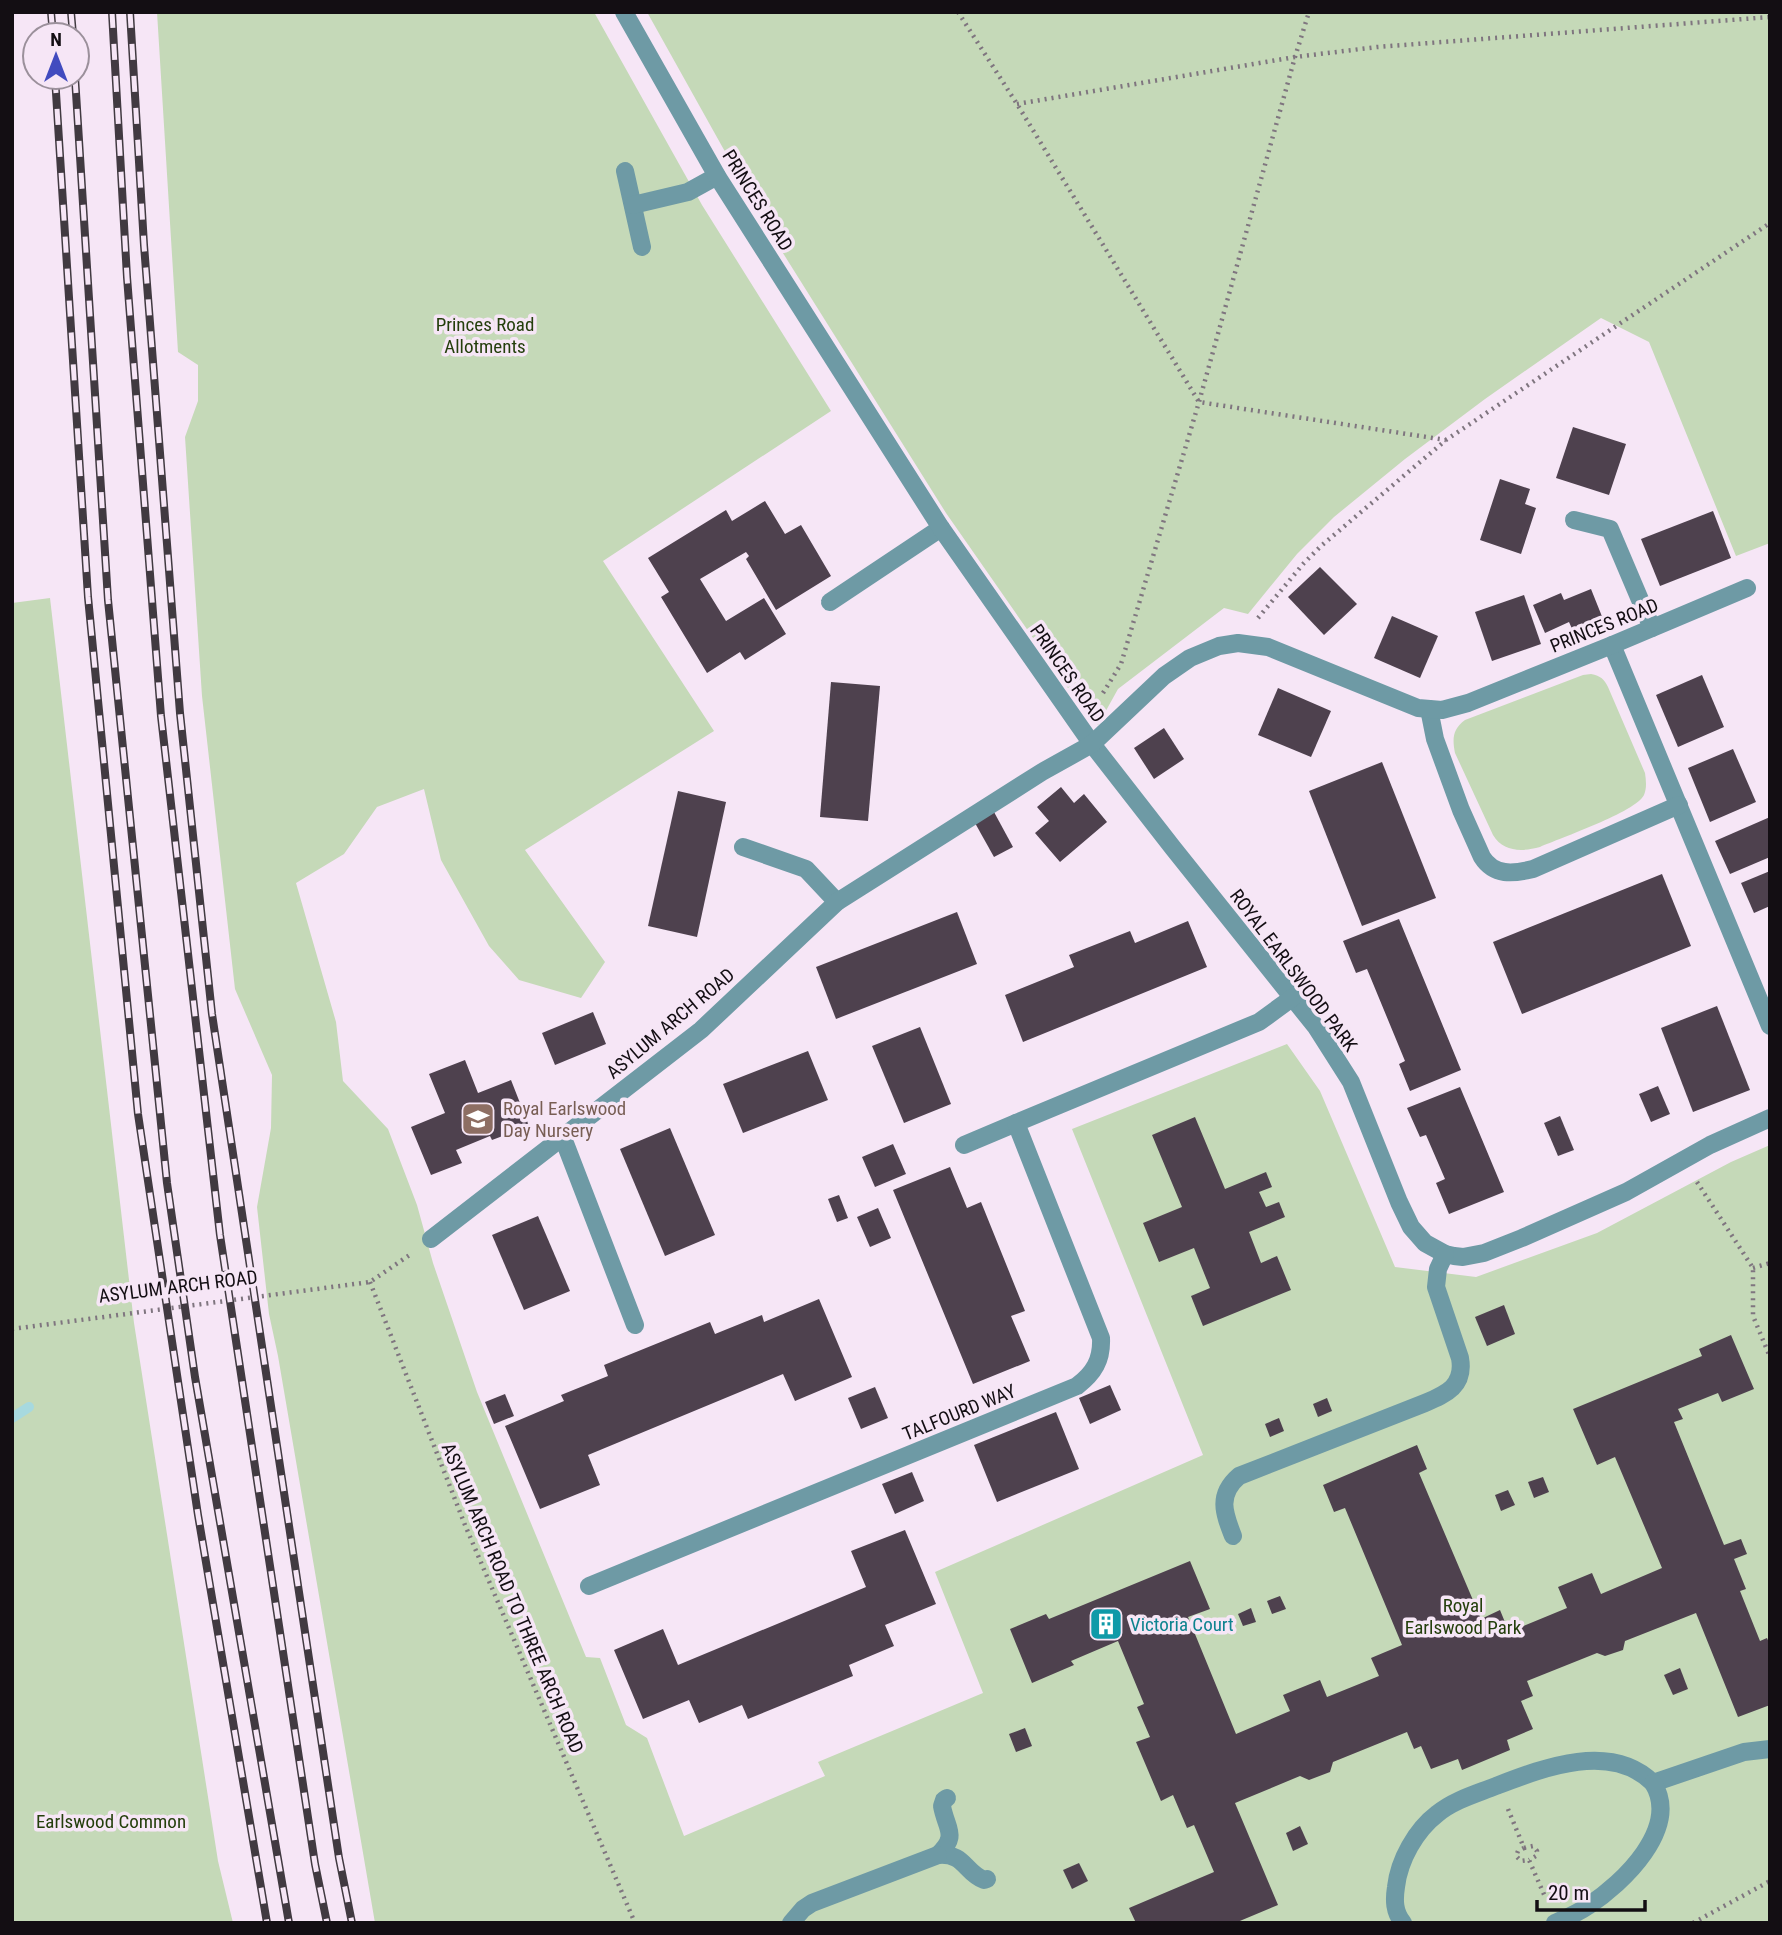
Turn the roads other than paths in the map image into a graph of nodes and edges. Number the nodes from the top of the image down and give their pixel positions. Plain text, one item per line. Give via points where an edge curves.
1 (624, 12) edge
2 (625, 171) dead end
3 (717, 176) junction
4 (633, 205) junction
5 (642, 247) dead end
6 (1574, 520) dead end
7 (941, 528) junction
8 (1747, 588) dead end
9 (830, 602) dead end
10 (1652, 628) junction
11 (1612, 645) junction
12 (1429, 709) junction
13 (1092, 744) junction
14 (1679, 805) junction
15 (743, 847) dead end
16 (837, 902) junction
17 (1292, 998) junction
18 (1770, 1026) edge
19 (1770, 1118) edge
20 (1016, 1123) junction
21 (563, 1138) junction
22 (964, 1145) dead end
23 (432, 1240) road end
24 (1445, 1254) junction
25 (635, 1325) dead end
26 (1233, 1536) dead end
27 (589, 1586) dead end
28 (1770, 1749) edge
29 (1653, 1783) junction
30 (947, 1798) dead end
31 (938, 1855) junction
32 (987, 1879) dead end
33 (1400, 1922) edge
34 (1555, 1922) edge
35 (791, 1923) edge

1 - 3 street, PRINCES ROAD
2 - 4 street
3 - 4 street via 688,192
3 - 7 street, PRINCES ROAD
4 - 5 street
6 - 10 street via 1610,529
7 - 9 street
7 - 13 street, PRINCES ROAD
8 - 10 street, PRINCES ROAD
10 - 11 street, PRINCES ROAD
11 - 12 street, PRINCES ROAD via 1468,703
11 - 14 street
12 - 13 street, PRINCES ROAD via 1268,647 1238,643 1203,651 1176,667
12 - 14 street via 1461,810 1487,864 1499,872 1533,869
13 - 16 street, ASYLUM ARCH ROAD
13 - 17 street, ROYAL EARLSWOOD PARK
14 - 18 street
15 - 16 street via 806,869
16 - 21 street, ASYLUM ARCH ROAD via 701,1030
17 - 20 street via 1259,1022
17 - 24 street, ROYAL EARLSWOOD PARK via 1351,1082 1411,1227 1425,1243
19 - 24 street via 1626,1192 1496,1248 1463,1257
20 - 22 street
20 - 27 street, TALFOURD WAY via 1101,1338 1100,1359 1086,1380
21 - 23 street, ASYLUM ARCH ROAD
21 - 25 street
24 - 26 street via 1436,1287 1460,1358 1461,1374 1456,1383 1444,1395 1239,1476 1223,1505
28 - 29 street via 1744,1752
29 - 33 street via 1625,1765 1583,1762 1498,1785 1445,1808 1417,1835 1402,1864 1395,1903
29 - 34 street via 1660,1800 1660,1823 1643,1855 1591,1904
30 - 31 street via 942,1806 950,1836
31 - 32 street via 955,1857 978,1878
31 - 35 street via 812,1903

